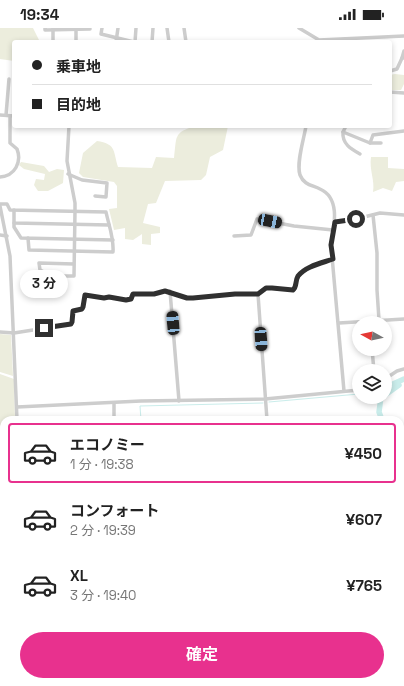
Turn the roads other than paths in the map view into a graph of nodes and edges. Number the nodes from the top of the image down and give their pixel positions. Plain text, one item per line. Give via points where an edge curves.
1 (45, 28) edge
2 (76, 28) edge
3 (102, 28) edge
4 (118, 28) edge
5 (136, 28) edge
6 (153, 28) edge
7 (167, 28) edge
8 (184, 28) edge
9 (299, 28) edge
10 (53, 29) junction
11 (60, 29) edge
12 (90, 29) edge
13 (404, 36) edge
14 (53, 40) edge
15 (76, 40) edge
16 (117, 40) edge
17 (134, 40) edge
18 (152, 40) edge
19 (169, 40) edge
20 (186, 40) edge
21 (404, 51) edge
22 (403, 58) edge
23 (392, 70) edge
24 (9, 79) dead end
25 (392, 92) edge
26 (404, 93) edge
27 (0, 114) edge
28 (10, 116) edge
29 (69, 128) edge
30 (306, 128) edge
31 (345, 128) edge
32 (342, 132) junction
33 (404, 132) edge
34 (370, 143) junction
35 (381, 143) dead end
36 (360, 154) dead end
37 (68, 174) junction
38 (0, 177) edge
39 (95, 196) dead end
40 (0, 205) edge
41 (14, 210) junction
42 (75, 211) junction
43 (1, 214) edge
44 (373, 215) junction
45 (404, 215) edge
46 (335, 222) junction
47 (14, 223) junction
48 (75, 224) junction
49 (109, 225) junction
50 (333, 230) junction
51 (0, 235) edge
52 (7, 236) junction
53 (234, 236) dead end
54 (28, 238) junction
55 (75, 238) junction
56 (113, 240) junction
57 (74, 251) junction
58 (333, 259) junction
59 (74, 264) junction
60 (170, 291) junction
61 (258, 294) junction
62 (379, 316) edge
63 (392, 319) edge
64 (404, 319) edge
65 (338, 323) junction
66 (352, 323) edge
67 (0, 332) edge
68 (14, 333) junction
69 (404, 369) edge
70 (392, 374) edge
71 (352, 390) edge
72 (344, 391) junction
73 (265, 399) junction
74 (179, 400) junction
75 (114, 403) junction
76 (17, 408) junction
77 (18, 416) edge
78 (114, 416) edge
79 (267, 416) edge

1 - 10 street via 44,30
2 - 11 street
2 - 12 street
2 - 15 street
3 - 16 street via 101,34
4 - 16 street
5 - 17 street
6 - 18 street
7 - 19 street
8 - 20 street
9 - 13 street via 319,40
10 - 11 street
10 - 14 street
21 - 22 street
22 - 23 street via 397,69
24 - 28 street
25 - 26 street
27 - 28 street
28 - 38 street via 10,143 17,149 19,164 13,172
29 - 37 street
30 - 46 street via 300,173 305,182 331,197
31 - 32 street
32 - 34 street
32 - 36 street via 346,146
33 - 34 street via 373,136
34 - 35 street
37 - 39 street via 82,180 107,183 106,197
37 - 42 street
40 - 41 street via 8,204 10,210
40 - 43 street
41 - 42 street
41 - 47 street
42 - 48 street
42 - 49 street via 106,212
43 - 52 street
44 - 45 street via 387,212
44 - 46 street
44 - 62 street
46 - 50 street
47 - 48 street
47 - 54 street via 21,238
48 - 49 street
48 - 55 street
49 - 56 street
50 - 53 street via 257,219 251,235
50 - 58 street
51 - 52 street
52 - 68 street
54 - 55 street
54 - 57 street via 28,250
55 - 56 street
55 - 57 street
56 - 57 street via 113,252
57 - 59 street
58 - 61 street via 305,270 297,277 296,288 293,290 266,288
58 - 65 street
59 - 59 street via 74,276 52,276 40,270 39,263
60 - 61 street via 187,298
60 - 68 street via 133,294 131,299 126,300 85,295 82,309 73,311 71,324
60 - 74 street
61 - 73 street
63 - 64 street
65 - 66 street
65 - 72 street
67 - 68 street
68 - 76 street
69 - 70 street
71 - 72 street
72 - 73 street
73 - 74 street
73 - 79 street
74 - 75 street
75 - 76 street
75 - 78 street
76 - 77 street

